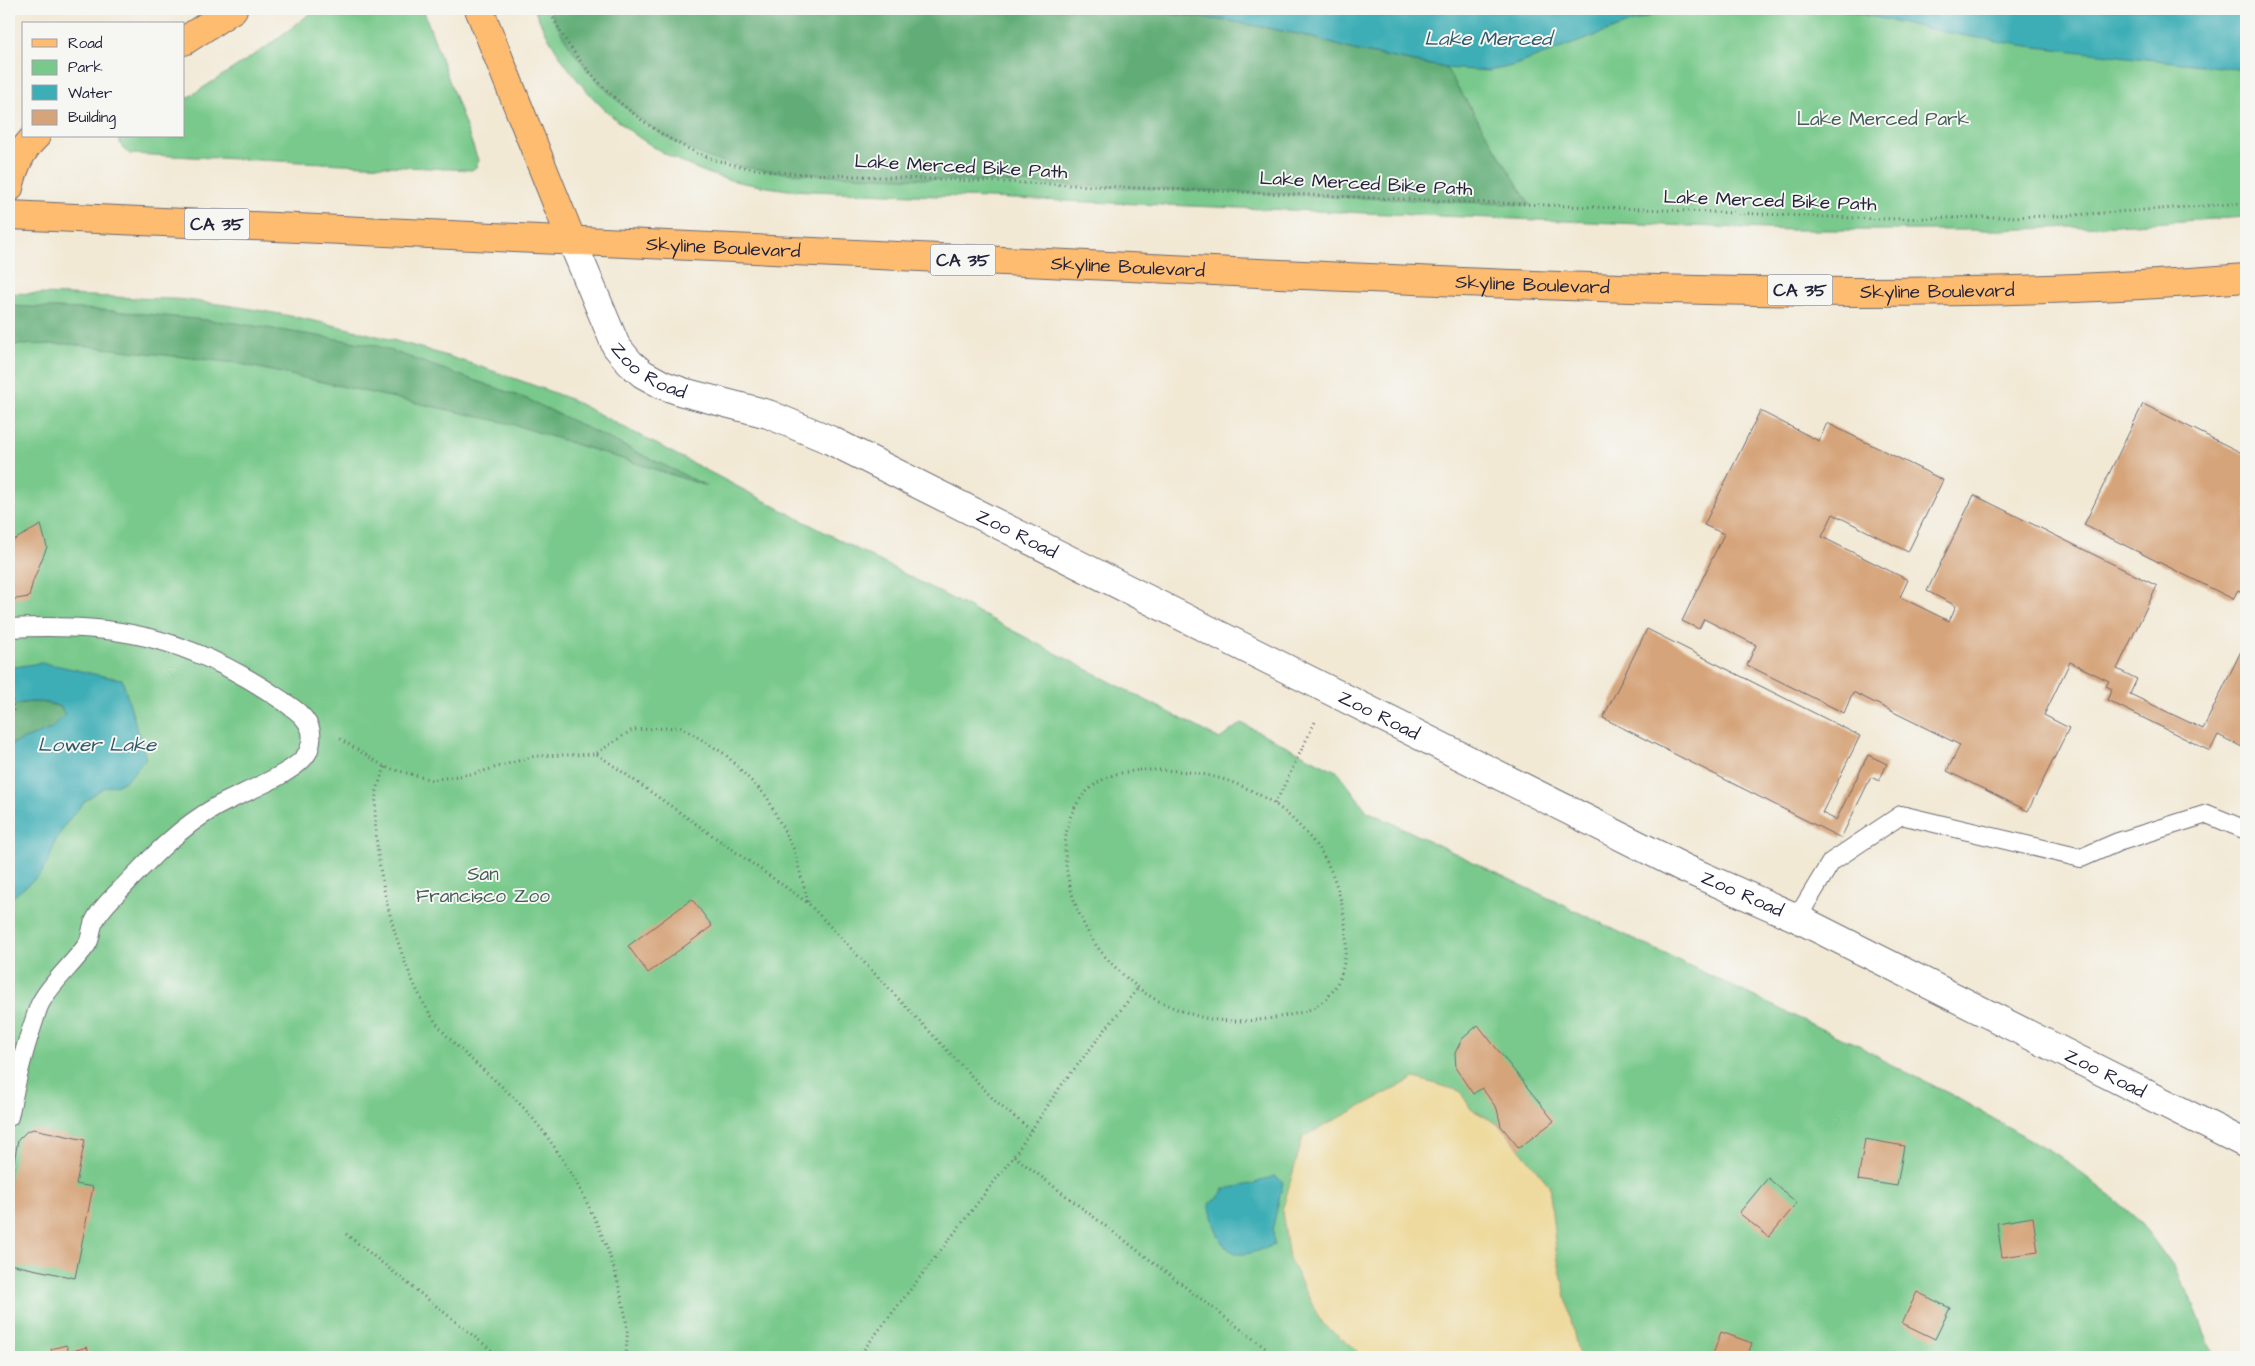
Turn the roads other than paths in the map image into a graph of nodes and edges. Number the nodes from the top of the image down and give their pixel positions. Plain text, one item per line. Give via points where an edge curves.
1 (233, 9) edge
2 (479, 9) edge
3 (185, 40) edge
4 (34, 138) edge
5 (9, 188) edge
6 (9, 215) edge
7 (572, 241) junction
8 (2246, 278) edge
9 (9, 628) edge
10 (2246, 830) edge
11 (1797, 918) junction
12 (9, 1117) edge
13 (2246, 1144) edge

1 - 3 main road
2 - 7 main road
4 - 5 main road via 25,146 14,168
6 - 7 main road, Skyline Boulevard / CA 35
7 - 8 main road, Skyline Boulevard / CA 35 via 1677,290 2000,290
7 - 11 street, Zoo Road via 616,346 643,374 683,392 768,414 799,426 1684,868
9 - 12 lane via 65,626 100,629 171,644 240,674 300,713 309,725 312,739 299,764 285,774 221,803 187,826 138,871 94,922 88,943 40,1003
10 - 11 lane via 2207,814 2118,842 2081,858 1901,815 1832,862
11 - 13 street, Zoo Road

